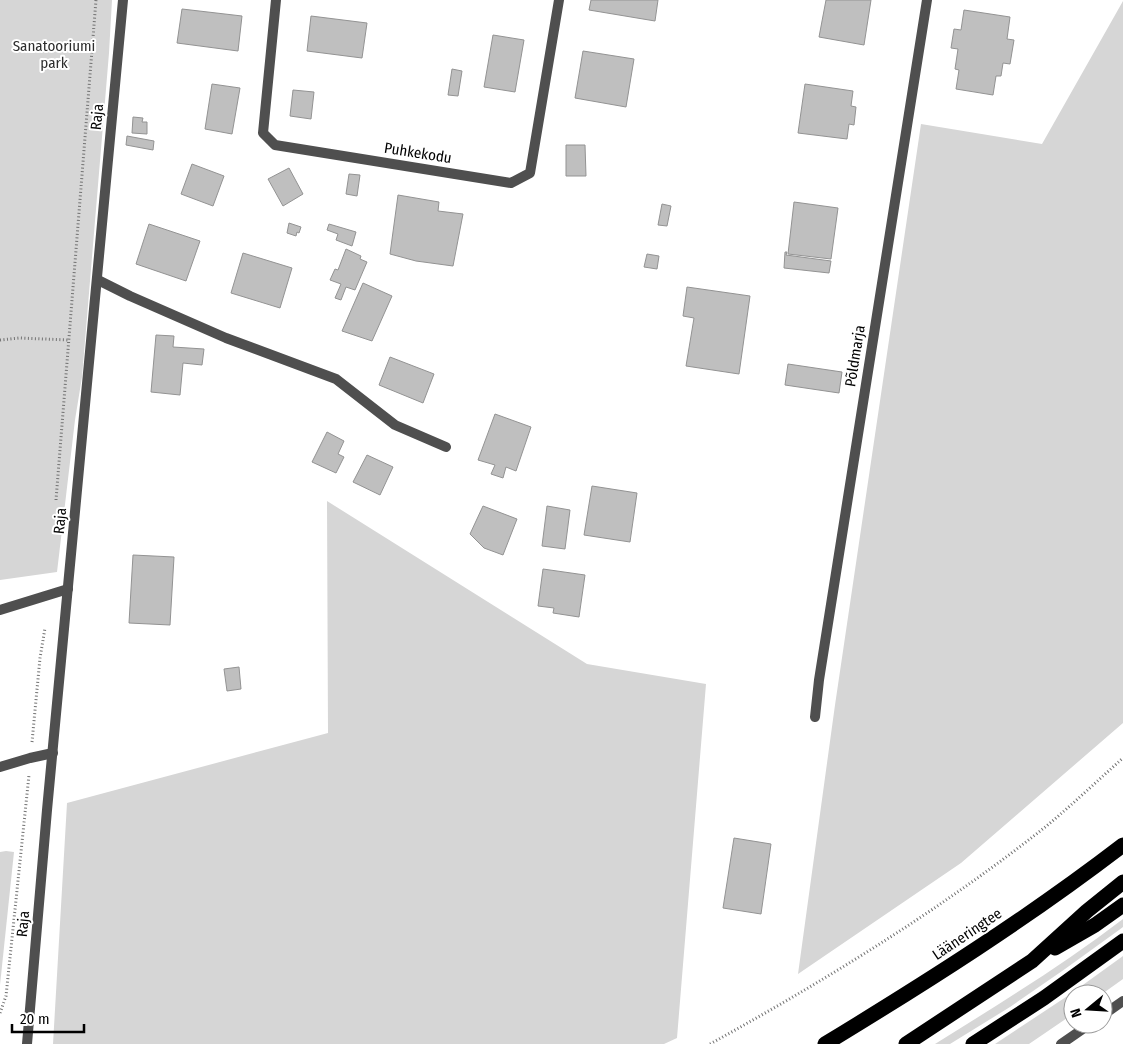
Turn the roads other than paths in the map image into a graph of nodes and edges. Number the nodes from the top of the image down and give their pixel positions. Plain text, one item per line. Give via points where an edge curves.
1 (123, 0) edge
2 (276, 0) edge
3 (559, 0) edge
4 (927, 0) edge
5 (98, 280) junction
6 (446, 447) dead end
7 (68, 589) junction
8 (0, 610) edge
9 (815, 716) dead end
10 (53, 753) junction
11 (0, 767) edge
12 (1123, 840) edge
13 (1123, 845) edge
14 (1083, 876) junction
15 (1123, 882) edge
16 (1123, 905) edge
17 (1123, 941) edge
18 (1032, 961) junction
19 (1076, 1034) edge
20 (27, 1044) edge
21 (825, 1044) edge
22 (906, 1044) edge
23 (973, 1044) edge
24 (1061, 1044) edge

1 - 5 street, Raja
2 - 3 street, Puhkekodu via 263,134 275,145 511,183 530,173
4 - 9 street, Põldmarja
5 - 6 street via 226,338 336,379 395,425
5 - 7 street, Raja
7 - 8 street
7 - 10 street, Raja
10 - 11 street
10 - 20 street, Raja
12 - 14 highway
13 - 14 highway, Lääneringtee
14 - 21 highway, Lääneringtee via 934,977
15 - 18 highway
16 - 18 highway
17 - 23 highway
18 - 22 highway
19 - 24 street

